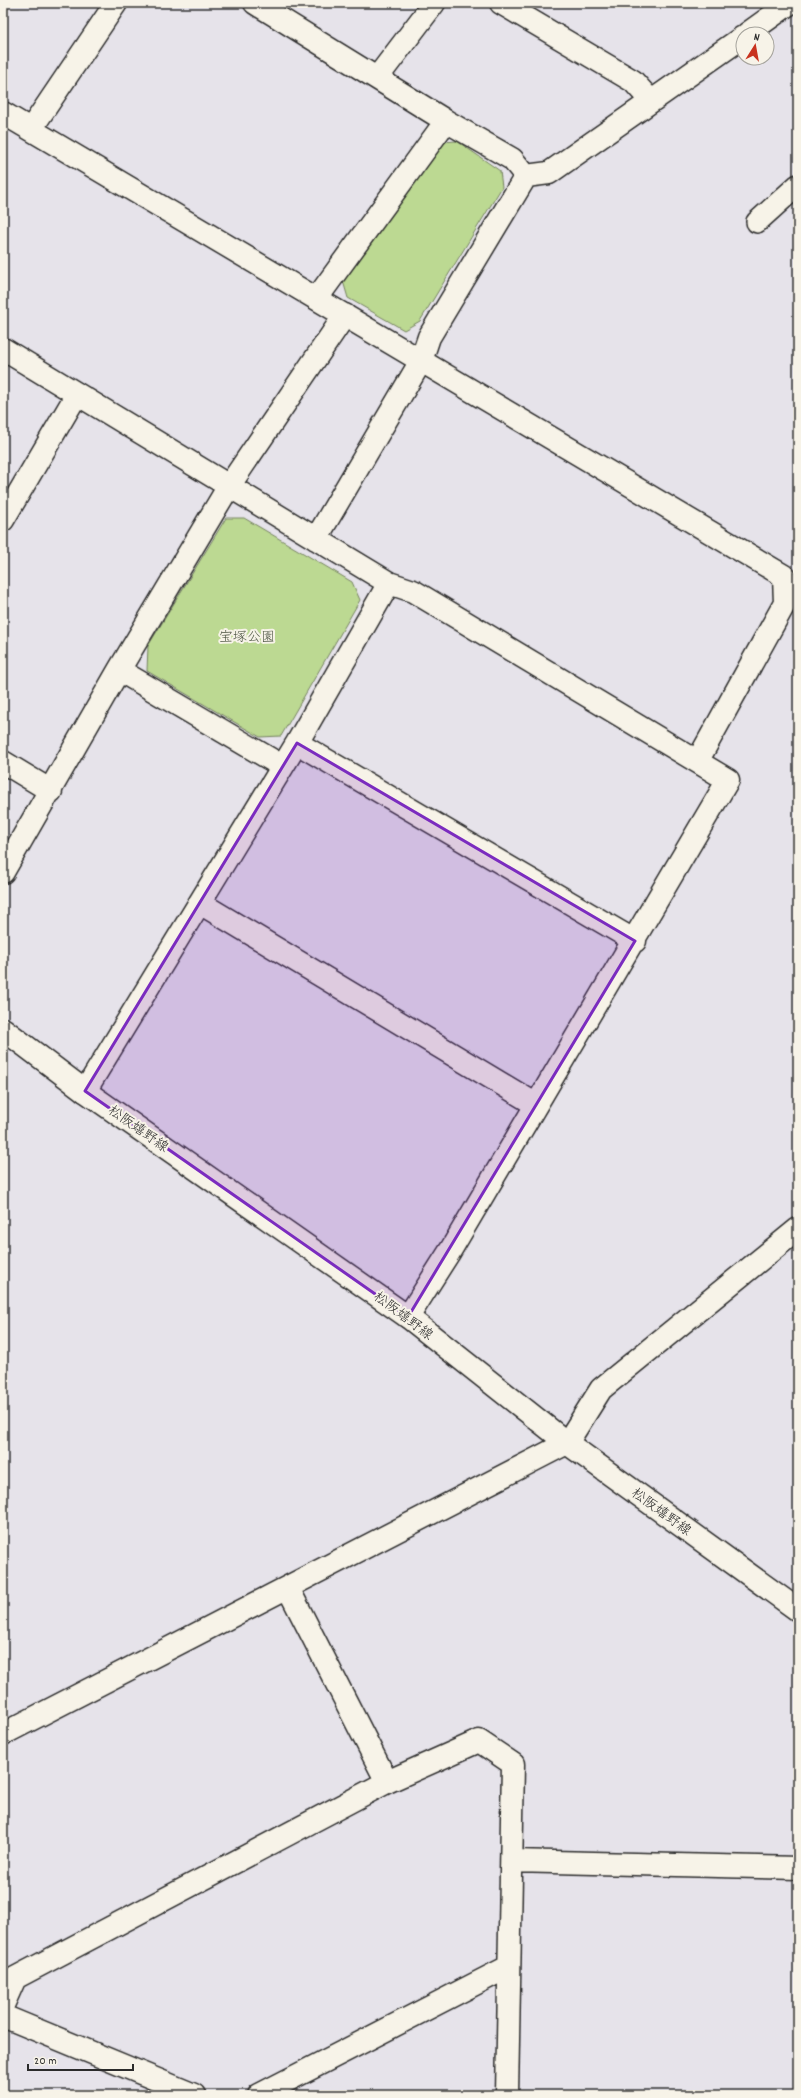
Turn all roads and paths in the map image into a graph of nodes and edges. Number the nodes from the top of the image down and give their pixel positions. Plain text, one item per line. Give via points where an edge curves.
1 (116, 3) edge
2 (255, 3) edge
3 (434, 3) edge
4 (501, 3) edge
5 (790, 3) edge
6 (757, 26) edge
7 (735, 42) edge
8 (377, 78) junction
9 (651, 101) junction
10 (3, 113) edge
11 (446, 121) junction
12 (31, 129) junction
13 (526, 176) junction
14 (798, 185) edge
15 (757, 222) dead end
16 (318, 298) junction
17 (345, 315) junction
18 (3, 349) edge
19 (421, 361) junction
20 (77, 394) junction
21 (229, 486) junction
22 (3, 520) edge
23 (316, 539) junction
24 (389, 583) junction
25 (119, 670) junction
26 (297, 743) junction
27 (698, 760) junction
28 (3, 762) edge
29 (282, 766) junction
30 (51, 791) junction
31 (3, 872) edge
32 (200, 903) junction
33 (635, 941) junction
34 (5, 1035) edge
35 (85, 1091) junction
36 (535, 1104) junction
37 (798, 1229) edge
38 (408, 1317) junction
39 (567, 1443) junction
40 (288, 1588) junction
41 (798, 1610) edge
42 (3, 1734) edge
43 (387, 1782) junction
44 (512, 1861) junction
45 (798, 1868) edge
46 (508, 1967) junction
47 (3, 2005) edge
48 (3, 2016) edge
49 (194, 2095) edge
50 (259, 2095) edge
51 (507, 2095) edge

1 - 12 street
2 - 8 street
3 - 8 street
4 - 9 street via 633,81
5 - 6 street
7 - 9 street
8 - 11 street
9 - 13 street via 549,174
10 - 12 street
11 - 13 street via 512,159
11 - 16 street
12 - 16 street
13 - 19 street via 429,338
14 - 15 lane
16 - 17 street
17 - 19 street
17 - 21 street
18 - 20 street
19 - 23 street
19 - 27 street via 784,576 785,603
20 - 21 street
20 - 22 street
21 - 23 street
21 - 25 street
23 - 24 street
24 - 26 street
24 - 27 street via 413,591
25 - 29 street
25 - 30 street
26 - 29 street
26 - 33 street
27 - 33 street via 728,780
28 - 30 street
29 - 32 street
30 - 31 street
32 - 35 street
32 - 36 street
33 - 36 street
34 - 35 street, 松阪嬉野線
35 - 38 street, 松阪嬉野線
36 - 38 street via 450,1251
37 - 39 street via 601,1389
38 - 39 street, 松阪嬉野線
39 - 40 street
39 - 41 street, 松阪嬉野線
40 - 42 street
40 - 43 street
43 - 44 street via 479,1741 513,1764
43 - 47 street via 15,1978
44 - 45 street
44 - 46 street
46 - 50 street
46 - 51 street
48 - 49 street

